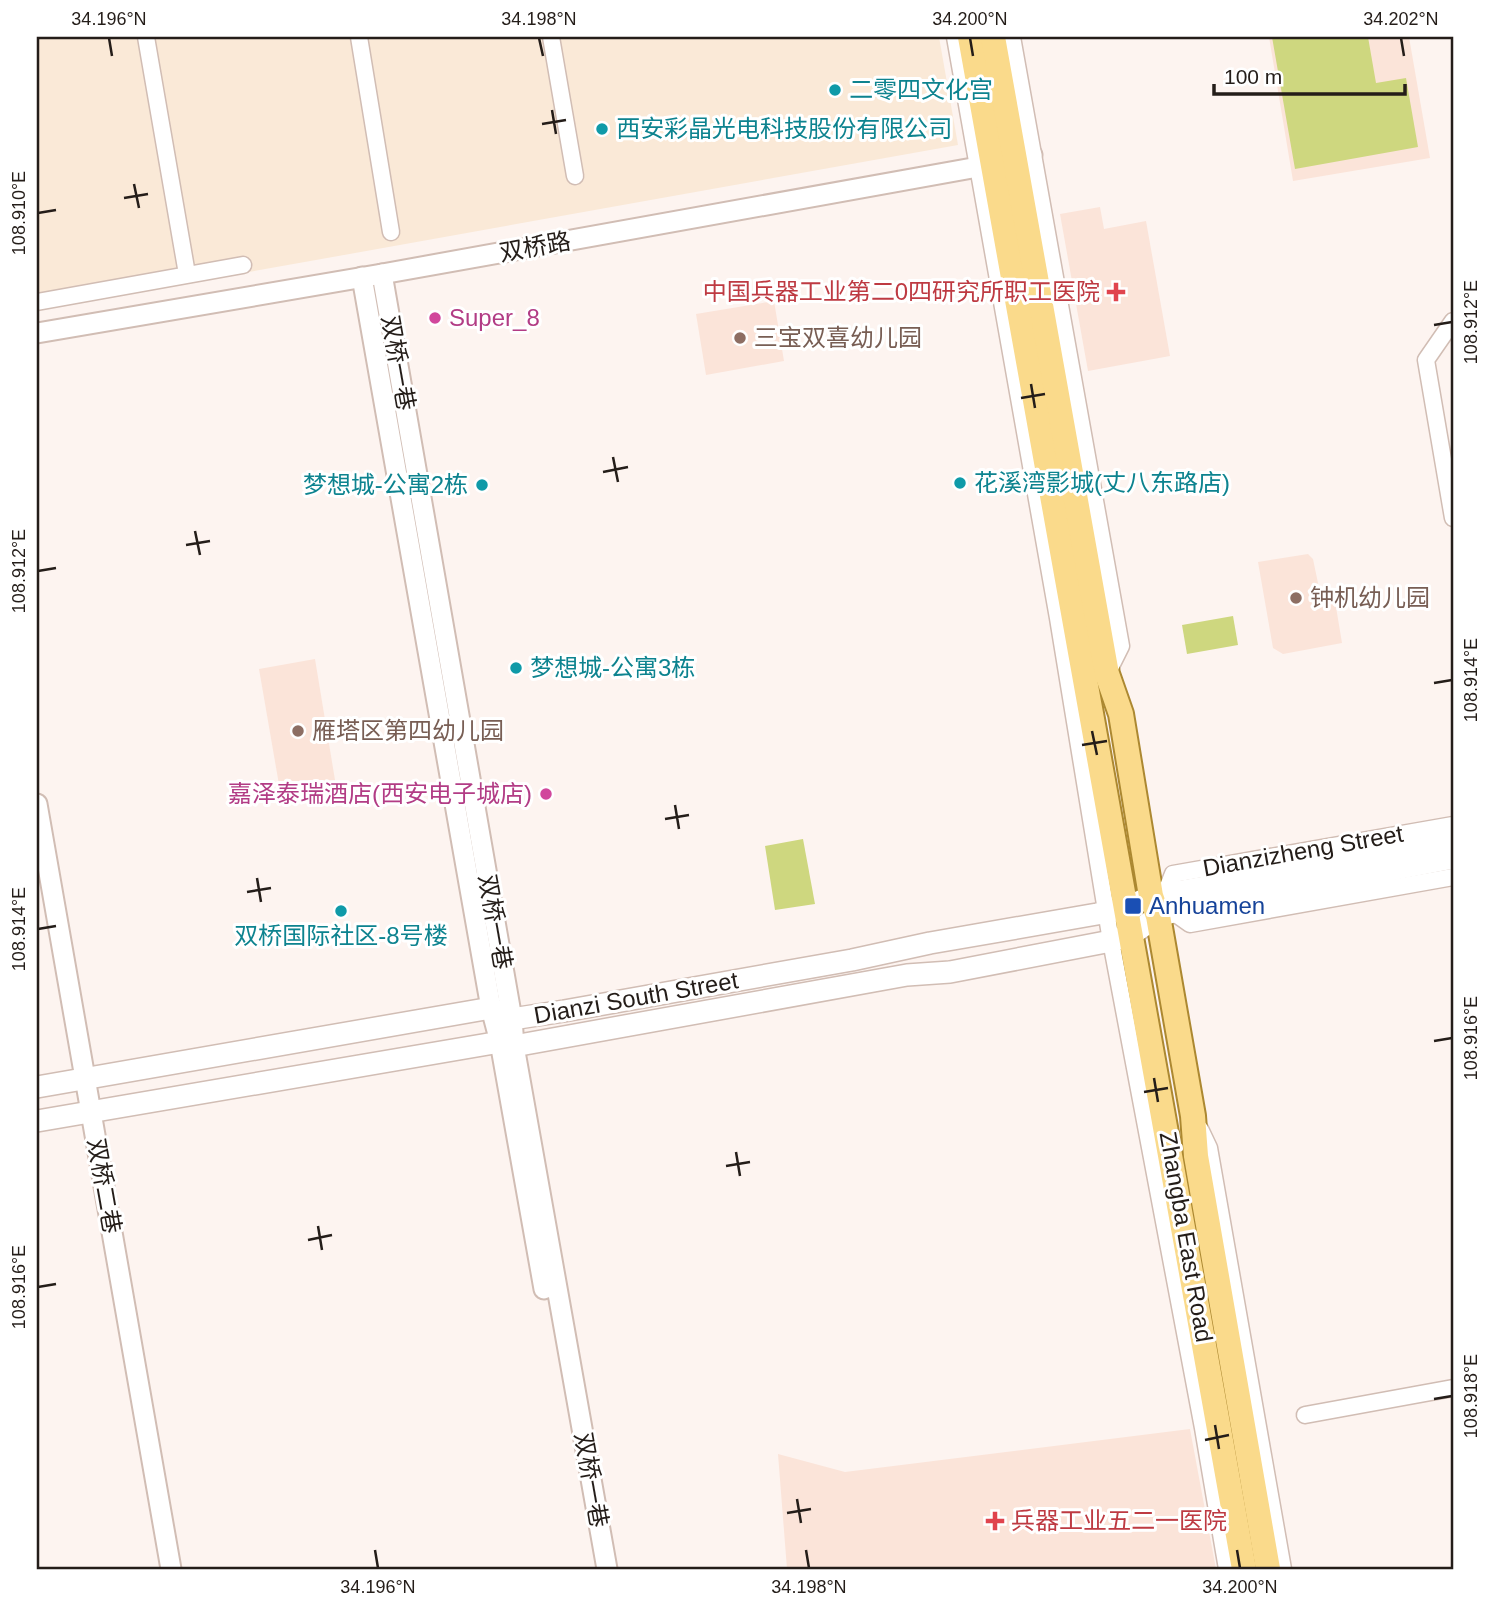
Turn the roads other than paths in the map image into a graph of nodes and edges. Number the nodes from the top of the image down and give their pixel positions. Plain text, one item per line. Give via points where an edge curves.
1 (146, 37) edge
2 (359, 37) edge
3 (551, 37) edge
4 (955, 37) edge
5 (970, 37) edge
6 (993, 37) edge
7 (1012, 37) edge
8 (1004, 160) junction
9 (575, 176) dead end
10 (391, 232) dead end
11 (243, 265) dead end
12 (187, 274) junction
13 (382, 274) junction
14 (362, 277) junction
15 (37, 302) edge
16 (1453, 321) edge
17 (37, 333) edge
18 (1453, 518) edge
19 (37, 804) edge
20 (1453, 825) edge
21 (1453, 842) edge
22 (1453, 858) edge
23 (1453, 877) edge
24 (1162, 904) junction
25 (1116, 910) junction
26 (1121, 938) junction
27 (491, 1008) junction
28 (512, 1019) junction
29 (507, 1044) junction
30 (85, 1078) junction
31 (37, 1087) edge
32 (91, 1112) junction
33 (1194, 1116) junction
34 (37, 1121) edge
35 (1453, 1388) edge
36 (1305, 1415) dead end
37 (171, 1569) edge
38 (594, 1569) edge
39 (607, 1569) edge
40 (1227, 1569) edge
41 (1244, 1569) edge
42 (1268, 1569) edge
43 (1283, 1569) edge

1 - 12 street
2 - 10 street
3 - 9 street
4 - 8 street, Zhangba East Road
5 - 8 main road, Zhangba East Road
6 - 8 main road, Zhangba East Road
7 - 8 street, Zhangba East Road
8 - 13 street, 双桥路
8 - 24 main road, Zhangba East Road via 1095,555 1107,674 1121,714
8 - 25 main road, Zhangba East Road
11 - 12 street
12 - 15 street
13 - 14 street, 双桥路
13 - 28 street, 双桥一巷
14 - 17 street, 双桥路
14 - 27 street, 双桥一巷
16 - 18 street via 1426,360
19 - 30 street, 双桥二巷
20 - 24 street, Dianzizheng Street via 1173,874
21 - 24 main road, Dianzizheng Street
22 - 24 main road, Dianzizheng Street
23 - 24 street via 1190,924
24 - 25 main road, Dianzi South Street
24 - 26 main road, Dianzizheng Street
24 - 33 main road, Zhangba East Road
25 - 26 main road, Zhangba East Road
25 - 28 main road, Dianzi South Street
26 - 29 main road, Dianzi South Street via 950,972 906,975
26 - 40 street, Zhangba East Road
26 - 41 main road, Zhangba East Road
27 - 28 main road, Dianzi South Street
27 - 29 street, 双桥一巷
27 - 30 main road
28 - 29 street, 双桥一巷
29 - 32 main road, Dianzi South Street
29 - 38 street, 双桥一巷
29 - 39 street, 双桥一巷
30 - 31 main road
30 - 32 street, 双桥二巷
32 - 34 main road, Dianzi South Street
32 - 37 street, 双桥二巷
33 - 42 main road, Zhangba East Road via 1196,1156
33 - 43 street, Zhangba East Road via 1209,1148
35 - 36 street

